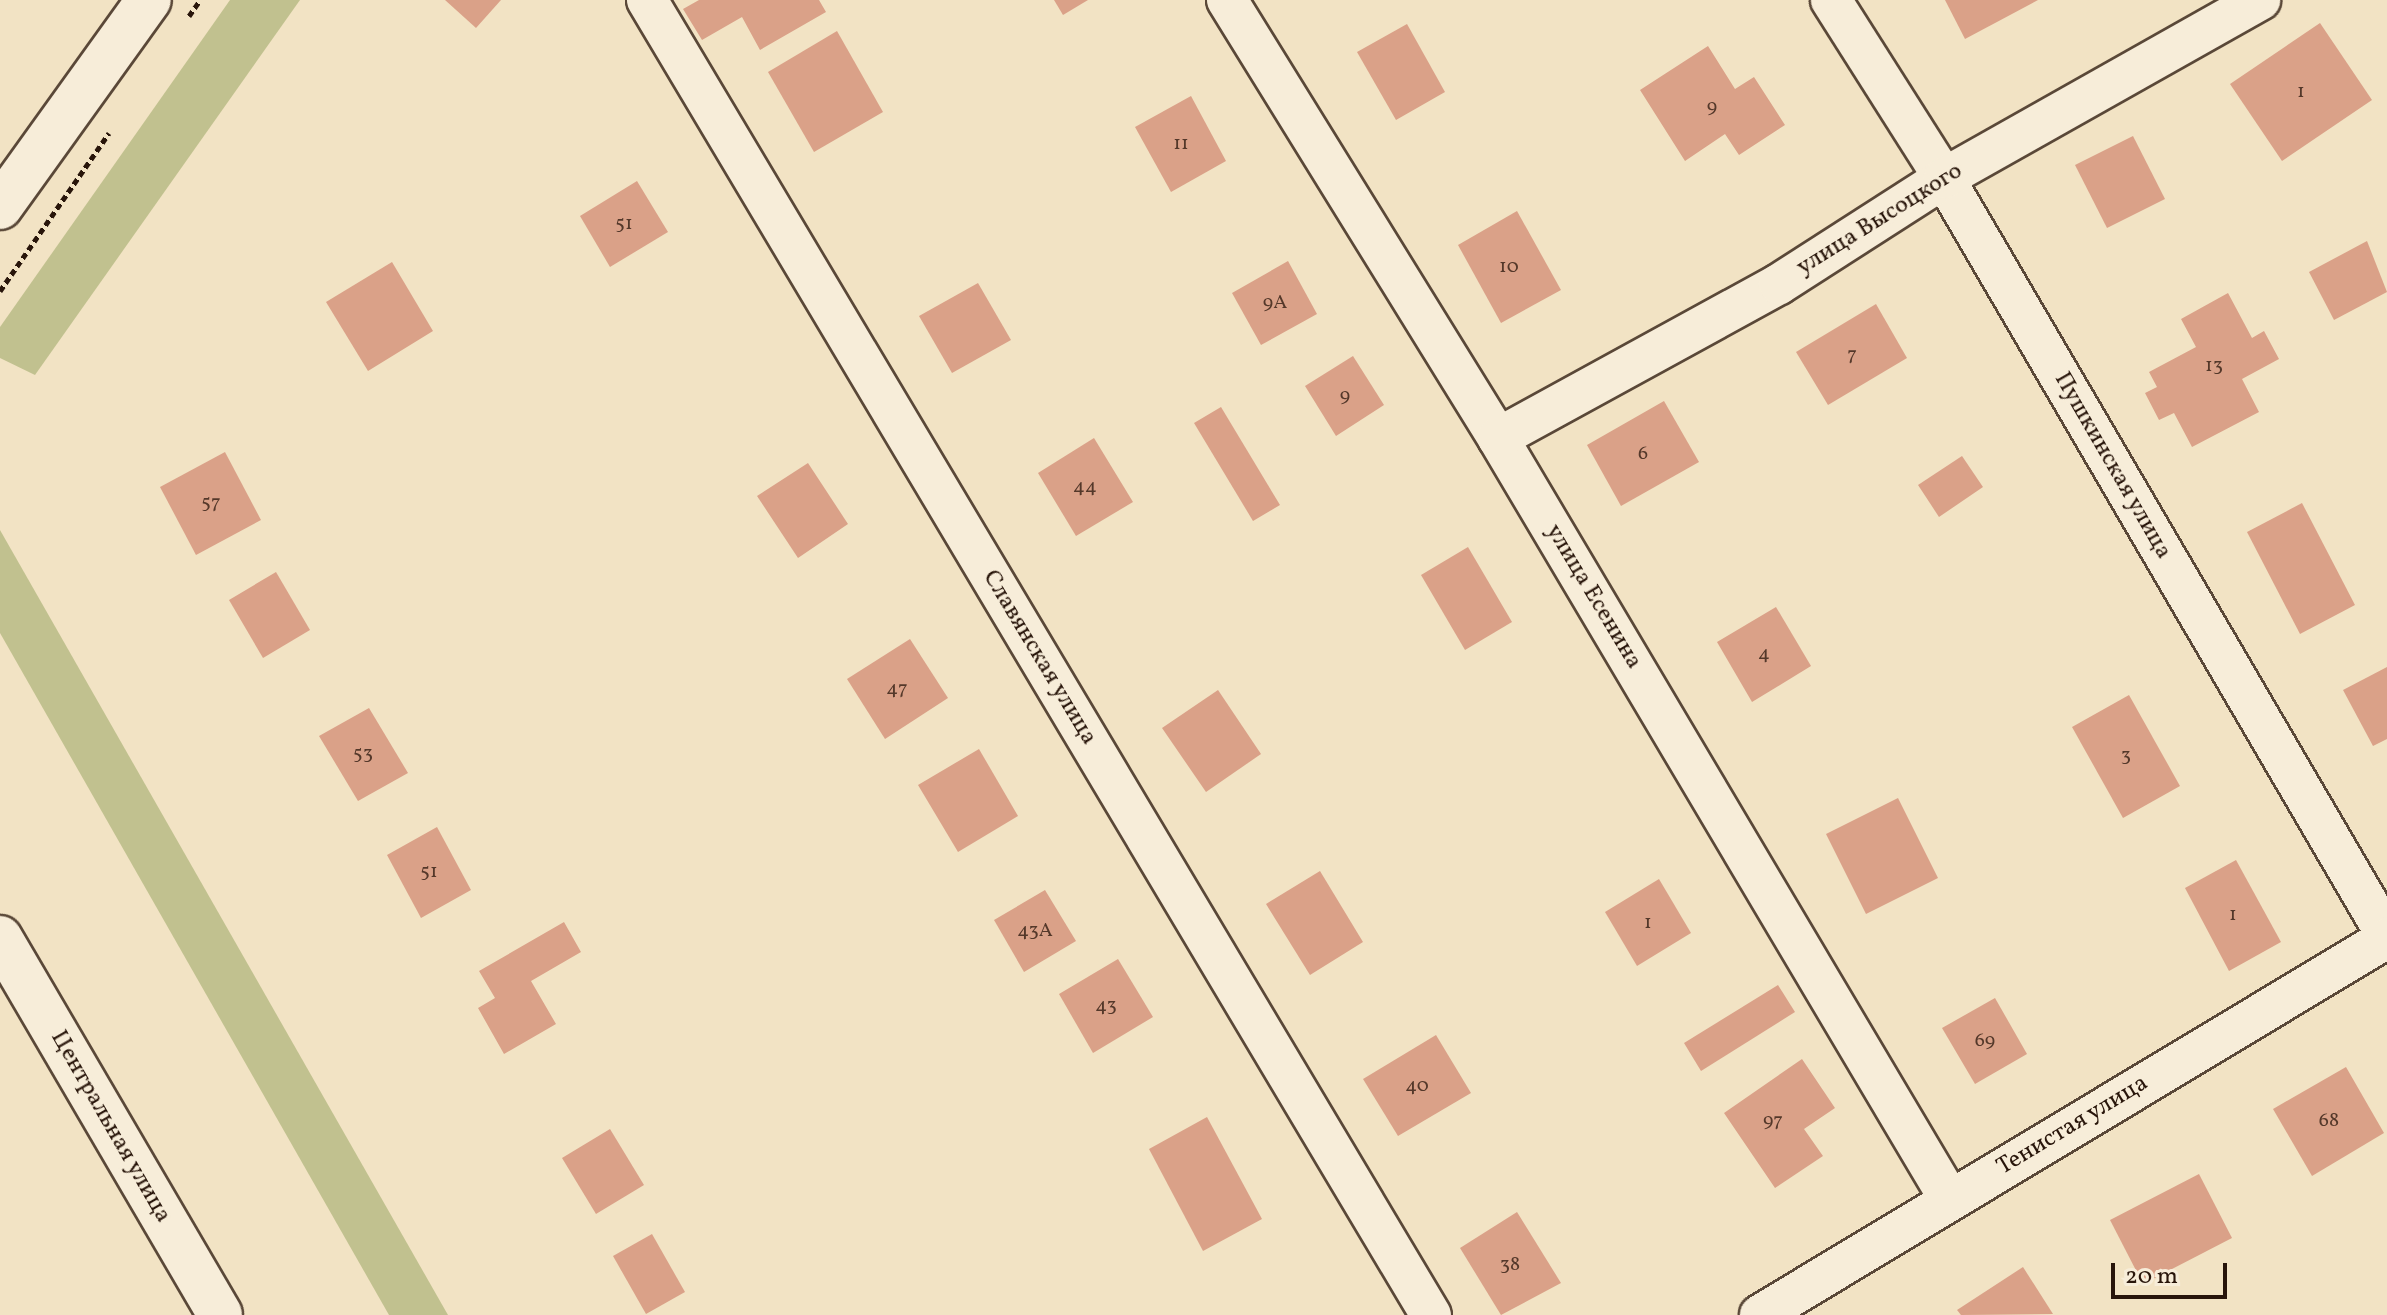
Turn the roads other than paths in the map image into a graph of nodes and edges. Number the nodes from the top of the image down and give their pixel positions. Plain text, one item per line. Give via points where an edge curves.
1 (647, 0) edge
2 (1227, 0) edge
3 (1831, 0) edge
4 (2260, 0) edge
5 (166, 13) edge
6 (1944, 178) junction
7 (0, 207) edge
8 (1498, 438) junction
9 (2387, 937) edge
10 (0, 938) edge
11 (1950, 1200) junction
12 (220, 1315) edge
13 (1431, 1315) edge
14 (1760, 1315) edge

1 - 13 street, Славянская улица
2 - 8 street, улица Есенина
3 - 6 street, Пушкинская улица
4 - 6 street, улица Высоцкого
5 - 7 main road
6 - 8 street, улица Высоцкого via 1779,284
6 - 9 street, Пушкинская улица
8 - 11 street, улица Есенина
9 - 11 street, Тенистая улица
10 - 12 main road, Центральная улица
11 - 14 street, Тенистая улица

